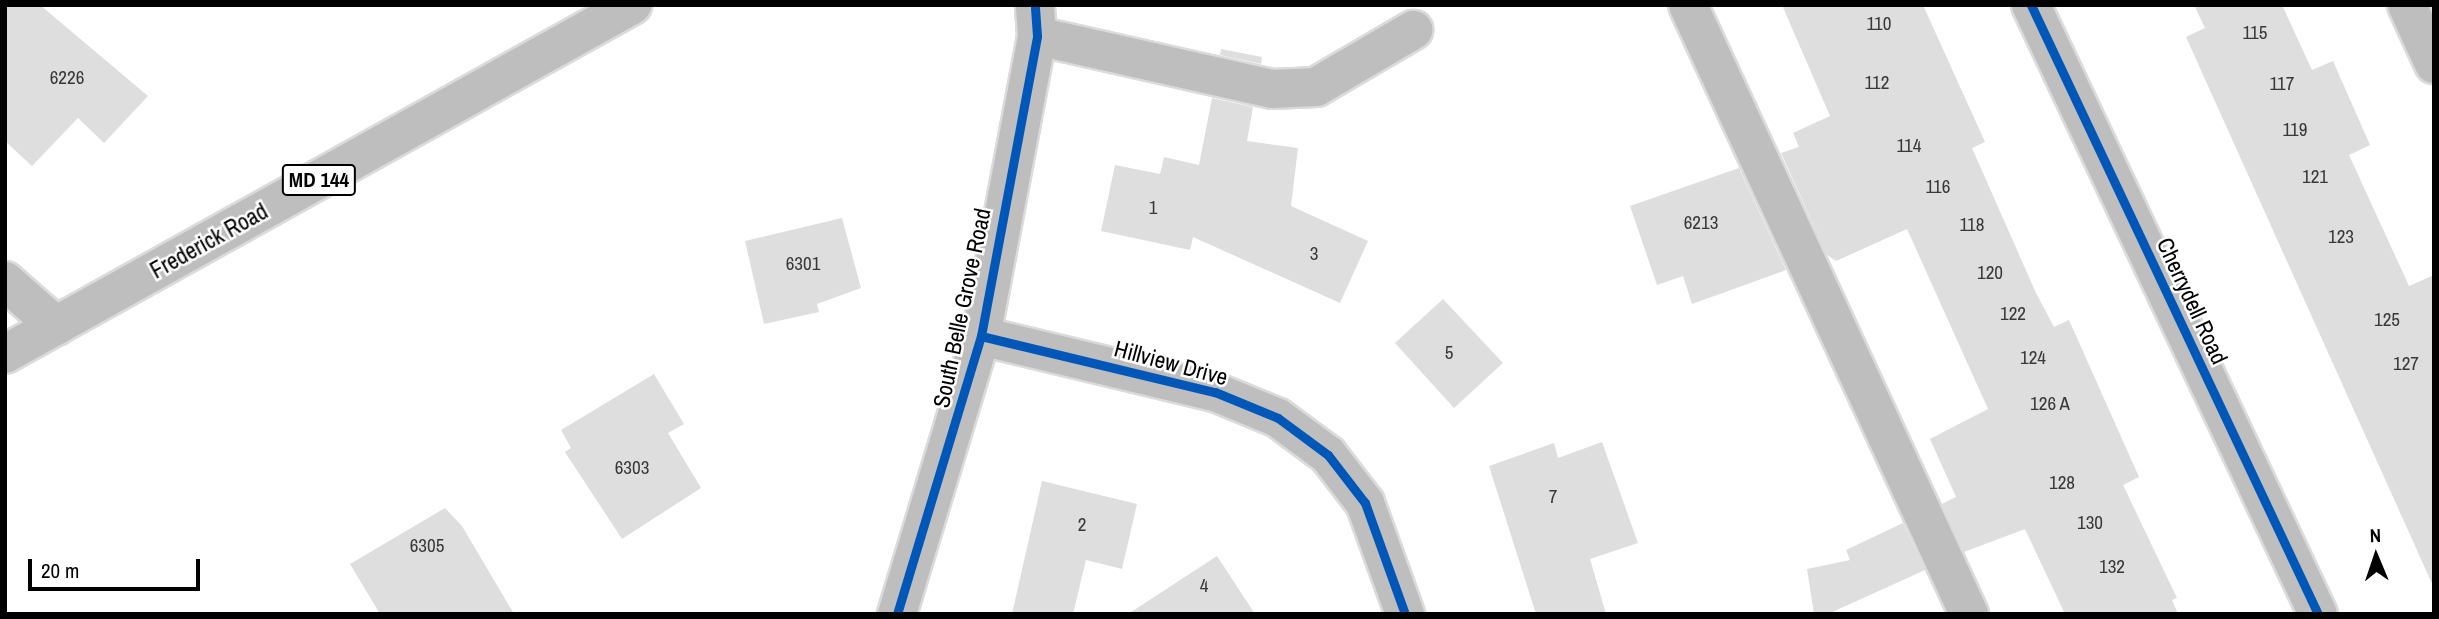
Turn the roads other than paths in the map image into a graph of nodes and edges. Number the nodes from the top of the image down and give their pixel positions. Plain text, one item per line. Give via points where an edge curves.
1 (632, 5) edge
2 (1688, 5) edge
3 (2031, 5) edge
4 (2407, 5) edge
5 (1036, 21) edge
6 (1413, 30) dead end
7 (2434, 64) edge
8 (5, 281) edge
9 (56, 326) junction
10 (981, 336) junction
11 (5, 354) edge
12 (897, 614) edge
13 (1405, 614) edge
14 (1969, 614) edge
15 (2318, 614) edge

1 - 9 street, Frederick Road / MD 144
2 - 14 street
3 - 15 street, Cherrydell Road
4 - 7 street
5 - 6 street via 1272,89 1316,87
5 - 10 street, South Belle Grove Road
8 - 9 street
9 - 11 street, Frederick Road / MD 144
10 - 12 street, South Belle Grove Road
10 - 13 street, Hillview Drive via 1215,392 1278,418 1328,455 1365,503

